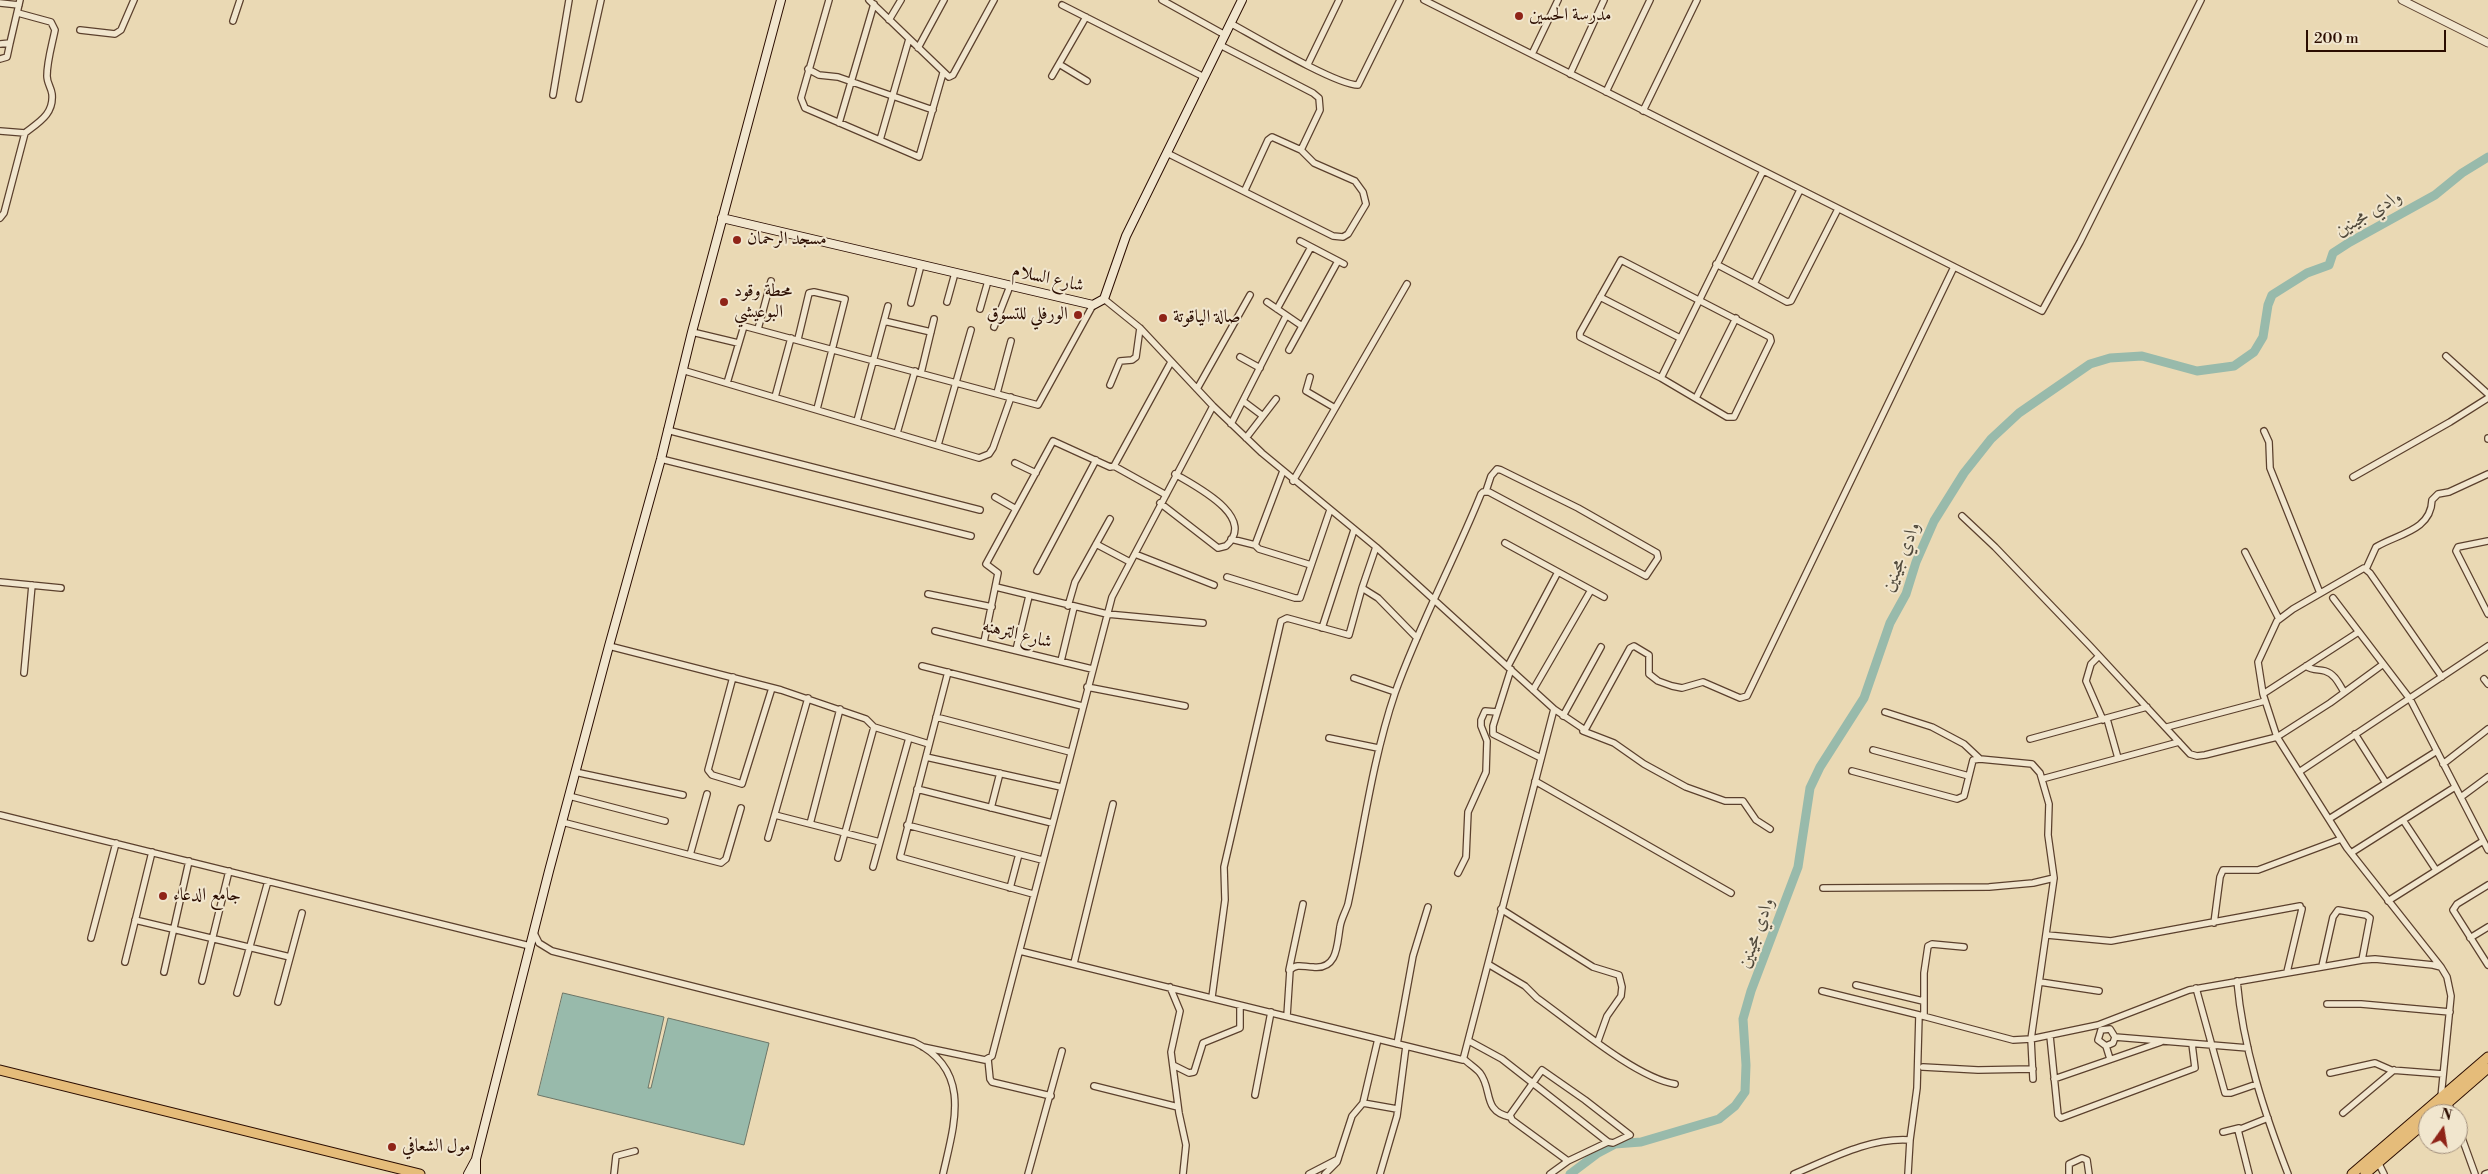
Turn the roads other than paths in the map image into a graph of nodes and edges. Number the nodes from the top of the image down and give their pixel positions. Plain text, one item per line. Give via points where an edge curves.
1 (134, 0) edge
2 (240, 0) edge
3 (569, 0) edge
4 (601, 0) edge
5 (781, 0) edge
6 (829, 0) edge
7 (901, 0) edge
8 (944, 0) edge
9 (994, 0) edge
10 (1162, 0) edge
11 (1242, 0) edge
12 (1340, 0) edge
13 (1400, 0) edge
14 (1424, 0) edge
15 (1558, 0) edge
16 (1604, 0) edge
17 (1650, 0) edge
18 (1697, 0) edge
19 (2201, 0) edge
20 (2402, 0) edge
21 (871, 2) edge
22 (0, 3) edge
23 (19, 3) edge
24 (1062, 5) dead end
25 (18, 13) junction
26 (1086, 18) junction
27 (889, 20) junction
28 (233, 21) dead end
29 (1230, 23) junction
30 (80, 30) dead end
31 (1225, 35) junction
32 (909, 39) junction
33 (10, 43) junction
34 (2488, 43) edge
35 (0, 44) edge
36 (1220, 45) junction
37 (918, 48) junction
38 (1532, 54) junction
39 (0, 59) edge
40 (1059, 64) junction
41 (1308, 64) junction
42 (808, 69) junction
43 (943, 73) junction
44 (1570, 74) junction
45 (1052, 76) dead end
46 (1204, 77) junction
47 (851, 82) junction
48 (1087, 82) dead end
49 (1606, 92) junction
50 (553, 95) dead end
51 (892, 96) junction
52 (580, 99) dead end
53 (933, 110) junction
54 (1643, 111) junction
55 (839, 122) junction
56 (0, 131) edge
57 (25, 133) junction
58 (880, 140) junction
59 (1301, 150) junction
60 (1167, 153) junction
61 (1762, 171) junction
62 (1245, 190) junction
63 (1800, 190) junction
64 (1838, 209) junction
65 (0, 218) edge
66 (722, 218) junction
67 (1300, 241) dead end
68 (1311, 247) junction
69 (1338, 261) junction
70 (1344, 264) dead end
71 (1716, 264) junction
72 (921, 265) junction
73 (1954, 267) junction
74 (955, 273) junction
75 (988, 280) junction
76 (770, 281) dead end
77 (1408, 284) dead end
78 (1754, 284) junction
79 (1010, 286) junction
80 (1250, 295) dead end
81 (1600, 297) junction
82 (1699, 299) junction
83 (1104, 300) junction
84 (947, 302) dead end
85 (1267, 302) dead end
86 (911, 303) dead end
87 (1093, 305) junction
88 (888, 306) dead end
89 (980, 309) dead end
90 (1277, 309) junction
91 (1286, 316) junction
92 (1736, 318) junction
93 (934, 319) dead end
94 (884, 321) junction
95 (1302, 326) junction
96 (994, 327) dead end
97 (1140, 328) junction
98 (758, 330) junction
99 (971, 330) dead end
100 (692, 332) junction
101 (931, 332) junction
102 (791, 338) junction
103 (1680, 338) junction
104 (798, 339) junction
105 (1010, 341) dead end
106 (738, 343) junction
107 (834, 348) junction
108 (1289, 350) dead end
109 (2446, 356) dead end
110 (1240, 357) dead end
111 (874, 360) junction
112 (1171, 362) junction
113 (1260, 368) junction
114 (682, 370) junction
115 (918, 372) junction
116 (1310, 377) dead end
117 (1661, 378) junction
118 (957, 382) junction
119 (727, 383) junction
120 (1110, 384) dead end
121 (1197, 389) junction
122 (997, 393) junction
123 (2488, 394) edge
124 (775, 397) junction
125 (1011, 397) junction
126 (1696, 398) junction
127 (2488, 398) edge
128 (1276, 399) dead end
129 (1243, 401) junction
130 (1213, 406) junction
131 (1335, 408) junction
132 (817, 409) junction
133 (1263, 416) junction
134 (857, 421) junction
135 (1231, 424) junction
136 (667, 430) junction
137 (2264, 431) dead end
138 (897, 433) junction
139 (1246, 438) junction
140 (938, 445) junction
141 (661, 459) junction
142 (1096, 460) junction
143 (1016, 463) dead end
144 (1114, 466) junction
145 (1283, 471) junction
146 (1036, 473) junction
147 (1175, 474) junction
148 (2488, 474) edge
149 (2352, 477) dead end
150 (1293, 481) junction
151 (1486, 491) junction
152 (1166, 495) junction
153 (995, 497) dead end
154 (1160, 503) junction
155 (1016, 509) junction
156 (980, 510) dead end
157 (1330, 510) junction
158 (1962, 516) dead end
159 (1110, 519) dead end
160 (1354, 530) junction
161 (971, 536) dead end
162 (1231, 539) junction
163 (2488, 541) edge
164 (1504, 543) dead end
165 (1096, 544) junction
166 (1255, 545) junction
167 (1376, 547) junction
168 (2245, 552) dead end
169 (1134, 554) junction
170 (1130, 562) junction
171 (1311, 565) junction
172 (2366, 569) junction
173 (1037, 571) dead end
174 (1558, 572) junction
175 (1228, 577) dead end
176 (0, 582) edge
177 (32, 585) junction
178 (1214, 585) dead end
179 (996, 587) junction
180 (61, 588) dead end
181 (1362, 588) junction
182 (1591, 590) junction
183 (2320, 593) junction
184 (928, 594) dead end
185 (1029, 596) junction
186 (1604, 597) dead end
187 (2333, 598) dead end
188 (1434, 599) junction
189 (1071, 606) junction
190 (992, 607) junction
191 (1107, 614) junction
192 (2488, 614) edge
193 (2279, 619) junction
194 (1203, 623) dead end
195 (1322, 628) junction
196 (935, 630) dead end
197 (2357, 632) junction
198 (1417, 638) junction
199 (984, 642) junction
200 (609, 646) junction
201 (2488, 646) edge
202 (1601, 647) dead end
203 (1016, 650) junction
204 (2099, 656) junction
205 (1060, 661) junction
206 (2382, 665) junction
207 (922, 666) dead end
208 (2306, 666) junction
209 (1510, 668) junction
210 (1092, 669) junction
211 (948, 672) junction
212 (24, 673) dead end
213 (733, 677) junction
214 (2442, 677) junction
215 (1354, 678) dead end
216 (1087, 687) junction
217 (772, 688) junction
218 (1533, 690) junction
219 (1396, 692) junction
220 (2344, 692) junction
221 (2263, 694) junction
222 (808, 698) junction
223 (2410, 699) junction
224 (2264, 701) junction
225 (1082, 706) junction
226 (1185, 706) dead end
227 (2147, 707) junction
228 (1554, 709) junction
229 (840, 710) junction
230 (1497, 712) junction
231 (1885, 712) dead end
232 (1563, 716) junction
233 (936, 717) junction
234 (2105, 720) junction
235 (874, 727) junction
236 (2167, 727) junction
237 (2488, 729) edge
238 (1583, 731) junction
239 (2355, 734) junction
240 (2277, 737) junction
241 (908, 738) junction
242 (1329, 738) dead end
243 (2030, 739) dead end
244 (2179, 742) junction
245 (929, 744) junction
246 (1378, 748) junction
247 (1873, 750) dead end
248 (2437, 751) junction
249 (1070, 752) junction
250 (926, 757) junction
251 (1541, 758) junction
252 (1980, 758) junction
253 (2118, 758) junction
254 (2443, 764) junction
255 (1852, 770) dead end
256 (575, 772) junction
257 (2298, 772) junction
258 (1000, 774) junction
259 (1969, 776) junction
260 (2488, 777) edge
261 (2042, 779) junction
262 (1535, 781) junction
263 (2386, 783) junction
264 (2455, 786) junction
265 (1061, 787) junction
266 (917, 789) junction
267 (707, 794) dead end
268 (683, 795) dead end
269 (569, 796) junction
270 (2461, 797) junction
271 (1113, 804) dead end
272 (741, 808) dead end
273 (991, 808) junction
274 (0, 814) edge
275 (775, 815) junction
276 (2328, 820) junction
277 (2403, 820) junction
278 (665, 821) dead end
279 (562, 822) junction
280 (1052, 823) junction
281 (810, 824) junction
282 (907, 825) junction
283 (1770, 828) dead end
284 (845, 833) junction
285 (768, 838) dead end
286 (2341, 839) junction
287 (2483, 841) junction
288 (880, 842) junction
289 (116, 843) junction
290 (2488, 850) edge
291 (152, 852) junction
292 (2351, 853) junction
293 (1019, 854) junction
294 (690, 855) junction
295 (838, 858) dead end
296 (1042, 860) junction
297 (189, 861) junction
298 (873, 867) dead end
299 (2436, 870) junction
300 (229, 871) junction
301 (1458, 873) dead end
302 (2054, 878) junction
303 (268, 881) junction
304 (2488, 885) edge
305 (1010, 888) junction
306 (1824, 888) dead end
307 (1730, 893) dead end
308 (1033, 894) junction
309 (2388, 900) junction
310 (1303, 904) dead end
311 (1428, 907) dead end
312 (1501, 909) junction
313 (302, 913) dead end
314 (135, 920) junction
315 (2214, 923) junction
316 (2488, 927) edge
317 (174, 930) junction
318 (534, 933) junction
319 (2048, 935) junction
320 (91, 938) dead end
321 (213, 938) junction
322 (2470, 938) junction
323 (530, 946) junction
324 (250, 947) junction
325 (1964, 947) dead end
326 (1020, 951) junction
327 (290, 957) junction
328 (2362, 960) junction
329 (125, 962) dead end
330 (1074, 963) junction
331 (1488, 964) junction
332 (2488, 964) edge
333 (2322, 966) junction
334 (2441, 967) junction
335 (164, 972) dead end
336 (1289, 972) junction
337 (2287, 972) junction
338 (202, 980) dead end
339 (2237, 981) junction
340 (2040, 982) junction
341 (1856, 985) dead end
342 (1170, 987) junction
343 (2196, 988) junction
344 (1822, 991) dead end
345 (2099, 991) dead end
346 (237, 993) dead end
347 (1212, 997) junction
348 (1908, 998) junction
349 (1923, 1001) junction
350 (278, 1002) dead end
351 (2327, 1004) dead end
352 (1240, 1006) junction
353 (1906, 1011) junction
354 (1270, 1012) junction
355 (2450, 1012) junction
356 (1922, 1015) junction
357 (1287, 1016) junction
358 (2100, 1028) junction
359 (2050, 1036) junction
360 (2115, 1036) junction
361 (1378, 1039) junction
362 (2031, 1039) junction
363 (1468, 1041) junction
364 (1598, 1041) junction
365 (2164, 1041) junction
366 (1397, 1044) junction
367 (2192, 1044) junction
368 (2210, 1045) junction
369 (1406, 1046) junction
370 (2106, 1046) junction
371 (923, 1047) junction
372 (2248, 1048) junction
373 (1062, 1051) dead end
374 (2488, 1057) edge
375 (988, 1059) junction
376 (2110, 1059) junction
377 (1464, 1060) junction
378 (1173, 1065) junction
379 (1923, 1066) dead end
380 (2488, 1068) edge
381 (2033, 1069) junction
382 (0, 1070) edge
383 (2394, 1070) junction
384 (2330, 1073) dead end
385 (2443, 1074) junction
386 (2033, 1079) dead end
387 (2054, 1079) junction
388 (1532, 1084) junction
389 (1675, 1084) dead end
390 (2257, 1084) junction
391 (1094, 1086) dead end
392 (1255, 1095) dead end
393 (1051, 1096) junction
394 (2444, 1100) junction
395 (1363, 1103) junction
396 (2440, 1104) edge
397 (2441, 1104) edge
398 (2446, 1104) edge
399 (1178, 1107) junction
400 (1397, 1109) junction
401 (2343, 1113) dead end
402 (1510, 1116) junction
403 (2268, 1118) junction
404 (2418, 1123) edge
405 (2418, 1124) edge
406 (2239, 1128) junction
407 (2223, 1132) dead end
408 (1910, 1140) junction
409 (1608, 1142) junction
410 (635, 1151) dead end
411 (2468, 1154) edge
412 (1339, 1159) junction
413 (476, 1160) junction
414 (1568, 1161) junction
415 (2378, 1162) junction
416 (420, 1174) edge
417 (468, 1174) edge
418 (476, 1174) edge
419 (614, 1174) edge
420 (943, 1174) edge
421 (1028, 1174) edge
422 (1183, 1174) edge
423 (1309, 1174) edge
424 (1325, 1174) edge
425 (1380, 1174) edge
426 (1550, 1174) edge
427 (1794, 1174) edge
428 (1908, 1174) edge
429 (2069, 1174) edge
430 (2089, 1174) edge
431 (2249, 1174) edge
432 (2286, 1174) edge
433 (2352, 1174) edge
434 (2364, 1174) edge
435 (2384, 1174) edge
436 (2475, 1174) edge

1 - 30 street via 121,30 115,34
2 - 28 street
3 - 50 street
4 - 52 street
5 - 66 main road
6 - 42 street
7 - 27 street
8 - 37 street
9 - 43 street via 953,75 949,77
10 - 31 street
11 - 29 main road, شارع السلام
12 - 41 street
13 - 41 street via 1358,85 1342,81
14 - 38 street
15 - 38 street
16 - 44 street
17 - 49 street
18 - 54 street
19 - 73 street via 2042,311
20 - 34 street
21 - 27 street
21 - 47 street
22 - 23 street
23 - 25 street
24 - 26 street
25 - 33 street
25 - 57 street via 51,22 55,30 47,71 47,83 52,93 51,109 45,118
26 - 40 street
26 - 46 street
27 - 32 street
29 - 31 main road, شارع السلام
29 - 41 street
31 - 36 main road, شارع السلام
32 - 37 street
32 - 51 street
33 - 35 street
33 - 39 street via 8,57
36 - 46 main road, شارع السلام
36 - 59 street via 1317,95 1320,110
37 - 43 street
38 - 44 street
40 - 45 street
40 - 48 street
42 - 47 street via 819,75
42 - 55 street via 802,105
43 - 53 street
44 - 49 street
46 - 60 main road, شارع السلام
47 - 51 street
47 - 55 street
49 - 54 street
51 - 53 street
51 - 58 street
53 - 58 street via 920,156
54 - 61 street
55 - 58 street
56 - 57 street
57 - 65 street
59 - 62 street via 1269,138
59 - 62 street via 1314,163 1355,181 1363,192 1365,207 1348,234 1338,237 1326,233
60 - 62 street
60 - 83 main road, شارع السلام via 1121,248
61 - 63 street
61 - 71 street
63 - 64 street
63 - 78 street
64 - 73 street
64 - 78 street via 1792,301 1787,302
66 - 72 main road, شارع السلام
66 - 100 main road
67 - 68 street
68 - 69 street
68 - 90 street
69 - 70 street
69 - 95 street
71 - 78 street
71 - 82 street
72 - 74 main road, شارع السلام
72 - 86 street
73 - 238 street via 1747,696 1740,698 1703,682 1682,688 1661,683 1648,674 1649,655 1631,647
74 - 75 main road, شارع السلام
74 - 84 street
75 - 79 main road, شارع السلام
75 - 89 street
76 - 98 street
77 - 131 street
79 - 87 main road, شارع السلام
79 - 96 street
80 - 121 street
81 - 82 street via 1621,260
81 - 103 street
81 - 117 street via 1580,337
82 - 92 street
82 - 103 street
83 - 87 main road, شارع السلام
83 - 97 street
85 - 90 street
87 - 125 street via 1039,404
88 - 94 street
90 - 91 street
91 - 95 street
91 - 113 street
92 - 126 street
92 - 126 street via 1771,339 1735,414 1730,418
93 - 101 street
94 - 101 street
94 - 111 street
95 - 108 street
97 - 112 street
97 - 120 street via 1136,356 1132,360 1120,361
98 - 102 street
98 - 106 street via 744,326
99 - 118 street
100 - 106 street
100 - 114 main road
101 - 115 street
102 - 104 street
102 - 124 street
103 - 117 street
104 - 107 street
104 - 107 street via 809,293 844,298
105 - 122 street
106 - 119 street
107 - 111 street
107 - 132 street
109 - 123 street
110 - 113 street
111 - 115 street
111 - 134 street
112 - 121 street
112 - 144 street
113 - 129 street
114 - 119 street
114 - 136 main road
115 - 118 street
115 - 138 street
116 - 131 street via 1306,391
117 - 126 street
118 - 122 street
118 - 140 street
119 - 124 street
121 - 130 street
122 - 125 street
124 - 132 street
125 - 140 street via 993,448 985,457
127 - 149 street
128 - 133 street
129 - 133 street
129 - 135 street
130 - 135 street
130 - 147 street
131 - 150 street
132 - 134 street
133 - 139 street
134 - 138 street
135 - 139 street
136 - 141 main road
136 - 156 street
137 - 183 street via 2270,468
138 - 140 street
139 - 145 street
141 - 161 street
141 - 200 main road
142 - 144 street
142 - 146 street via 1053,441
142 - 173 street
143 - 146 street
144 - 152 street
145 - 150 street
145 - 166 street
146 - 155 street
147 - 152 street
147 - 162 street via 1211,496 1229,512 1233,526
148 - 172 street via 2438,494 2432,500 2432,510 2424,521 2411,531 2376,547
150 - 157 street
151 - 151 street via 1646,576 1658,558 1656,553 1578,508 1501,470 1494,472
151 - 188 street via 1481,494
152 - 154 street
153 - 155 street
154 - 162 street via 1218,548 1226,546
154 - 169 street
155 - 179 street via 986,564 998,571
157 - 160 street
157 - 171 street
158 - 204 street
159 - 165 street
160 - 167 street
160 - 195 street
162 - 166 street
163 - 192 street via 2458,547 2456,552
164 - 174 street
165 - 170 street
165 - 189 street via 1074,582
166 - 171 street
167 - 181 street
167 - 188 street
168 - 193 street
169 - 170 street
169 - 178 street
170 - 191 street
171 - 175 street via 1298,598
172 - 183 street
172 - 214 street
174 - 182 street
174 - 209 street
176 - 177 street
177 - 180 street
177 - 212 street
179 - 185 street
179 - 190 street
181 - 195 street via 1349,635
181 - 198 street via 1378,598
182 - 186 street
182 - 218 street
183 - 193 street
184 - 190 street
185 - 189 street
185 - 203 street
187 - 197 street
188 - 198 street
188 - 209 street
189 - 191 street
189 - 205 street
190 - 199 street
191 - 194 street
191 - 210 street
193 - 221 street via 2258,662
195 - 347 street via 1287,618 1281,621 1224,866 1226,900
196 - 199 street, شارع الترهنه
197 - 206 street
197 - 208 street
198 - 219 street
199 - 203 street, شارع الترهنه
200 - 213 street
200 - 256 main road
201 - 214 street
202 - 232 street
203 - 205 street, شارع الترهنه
204 - 227 street
204 - 234 street via 2091,664 2086,681
205 - 210 street, شارع الترهنه
206 - 220 street
206 - 223 street
207 - 211 street
208 - 220 street via 2333,675
208 - 221 street
209 - 218 street
209 - 230 street
210 - 216 street
211 - 225 street
211 - 233 street
213 - 217 street
213 - 217 street via 708,770 712,775 742,784
214 - 223 street
215 - 219 street
216 - 225 street
216 - 226 street
217 - 222 street
218 - 228 street
219 - 246 street
220 - 240 street
221 - 224 street
222 - 229 street
222 - 275 street
223 - 239 street
223 - 248 street
224 - 236 street
224 - 240 street
225 - 249 street
227 - 234 street
227 - 236 street
228 - 232 street
228 - 251 street
229 - 235 street via 866,718
229 - 281 street
230 - 251 street via 1493,734
230 - 301 street via 1486,711 1481,720 1487,741 1486,772 1471,804 1466,857
231 - 252 street via 1932,727 1964,744
232 - 238 street
233 - 245 street
233 - 249 street
234 - 243 street
234 - 253 street
235 - 241 street
235 - 284 street
236 - 244 street
237 - 254 street
238 - 283 street via 1614,743 1686,787 1725,801 1743,801 1756,820
239 - 257 street
239 - 263 street
240 - 244 street via 2197,756 2190,754
240 - 257 street
241 - 245 street
241 - 288 street
242 - 246 street
244 - 253 street
245 - 250 street
246 - 336 street via 1336,954 1320,968 1296,966
247 - 259 street
248 - 254 street
248 - 263 street
249 - 265 street
250 - 258 street
250 - 266 street
251 - 262 street
252 - 259 street via 1973,760
252 - 261 street via 2032,764 2038,768
253 - 261 street
254 - 264 street
255 - 259 street via 1957,799 1964,796
256 - 268 street
256 - 269 main road
257 - 276 street
258 - 265 street
258 - 273 street
260 - 270 street
261 - 302 street via 2049,804 2048,835
262 - 307 street
262 - 312 street
263 - 276 street
264 - 270 street
264 - 277 street
265 - 280 street
266 - 273 street
266 - 282 street
267 - 294 street
269 - 278 street
269 - 279 main road
270 - 287 street
271 - 330 street
272 - 294 street via 724,862
273 - 280 street
274 - 289 street
275 - 281 street
275 - 285 street
276 - 286 street
277 - 292 street
277 - 299 street
279 - 294 street
279 - 318 main road
280 - 296 street
281 - 284 street
282 - 293 street
282 - 305 street via 899,855 902,858
284 - 288 street
284 - 295 street
286 - 292 street
286 - 315 street via 2258,870 2223,870
287 - 290 street
287 - 299 street
288 - 298 street
289 - 291 street
289 - 320 street
291 - 297 street
291 - 314 street
292 - 309 street
293 - 296 street
293 - 305 street
296 - 308 street
297 - 300 street
297 - 317 street
299 - 309 street
300 - 303 street
300 - 321 street
302 - 306 street via 1990,888
302 - 319 street
303 - 323 street
303 - 324 street
304 - 322 street via 2454,907
305 - 308 street
308 - 326 street
309 - 334 street
310 - 336 street
311 - 366 street via 1413,956
312 - 331 street
312 - 364 street via 1593,967 1619,975 1622,992 1607,1016
313 - 327 street
314 - 317 street
314 - 329 street
315 - 319 street via 2111,941
315 - 337 street via 2301,907
316 - 322 street
317 - 321 street
317 - 335 street
318 - 323 main road
318 - 371 street via 539,943 552,951
319 - 340 street
321 - 324 street
321 - 338 street
322 - 332 street
323 - 413 main road
324 - 327 street
324 - 346 street
325 - 349 street via 1928,946
326 - 330 street
326 - 375 street via 992,1056
327 - 350 street
328 - 333 street
328 - 333 street via 2370,918 2338,910 2333,917
328 - 334 street
330 - 342 street
331 - 363 street
331 - 364 street via 1525,986
333 - 337 street
334 - 355 street via 2450,988
336 - 357 street
337 - 339 street
339 - 343 street
339 - 372 street
340 - 345 street
340 - 362 street
341 - 348 street
342 - 347 street
342 - 378 street via 1180,1011 1171,1052
343 - 358 street
343 - 368 street
344 - 353 street
347 - 352 street
348 - 349 street
348 - 353 street
349 - 356 street
351 - 355 street
352 - 354 street
352 - 378 street via 1240,1028 1203,1043 1194,1072 1189,1073
353 - 356 street
354 - 357 street
354 - 392 street
355 - 385 street
356 - 362 street via 2013,1040
356 - 408 street
357 - 361 street
358 - 359 street
358 - 360 street via 2110,1029
358 - 370 street via 2098,1040
359 - 362 street
359 - 387 street
360 - 365 street
360 - 370 street via 2113,1043
361 - 366 street
361 - 395 street
362 - 381 street
363 - 377 street
363 - 388 street via 1502,1059
364 - 389 street via 1625,1061 1660,1080
365 - 367 street
365 - 376 street
366 - 369 street
367 - 368 street
367 - 387 street via 2195,1068 2065,1118 2058,1115
368 - 372 street
368 - 390 street via 2224,1093
369 - 377 street
369 - 400 street
370 - 376 street
371 - 375 street
371 - 420 street via 946,1070 956,1097 955,1123
372 - 390 street
373 - 393 street
374 - 394 main road
375 - 393 street via 992,1082
376 - 387 street
377 - 402 street via 1480,1073 1493,1108
378 - 399 street
379 - 381 street
380 - 394 main road
381 - 386 street
382 - 416 main road
383 - 384 street via 2375,1063
383 - 385 street
383 - 401 street
385 - 394 street
388 - 402 street
388 - 409 street
388 - 409 street via 1540,1072 1545,1071 1630,1135
390 - 403 street
391 - 399 street
393 - 421 street
394 - 396 main road
394 - 397 main road
394 - 398 street
395 - 400 street
395 - 412 street via 1352,1116
399 - 422 street via 1186,1145
400 - 425 street
402 - 414 street
403 - 406 street
403 - 432 street
404 - 433 main road
405 - 415 main road
406 - 407 street
406 - 431 street via 2238,1136
408 - 427 street via 1878,1142
408 - 428 street
409 - 414 street
410 - 419 street via 616,1156
411 - 436 street
412 - 423 street
412 - 424 street
413 - 417 main road
413 - 418 main road
414 - 426 street
415 - 434 main road
415 - 435 street
429 - 430 street via 2069,1164 2082,1158 2087,1160

